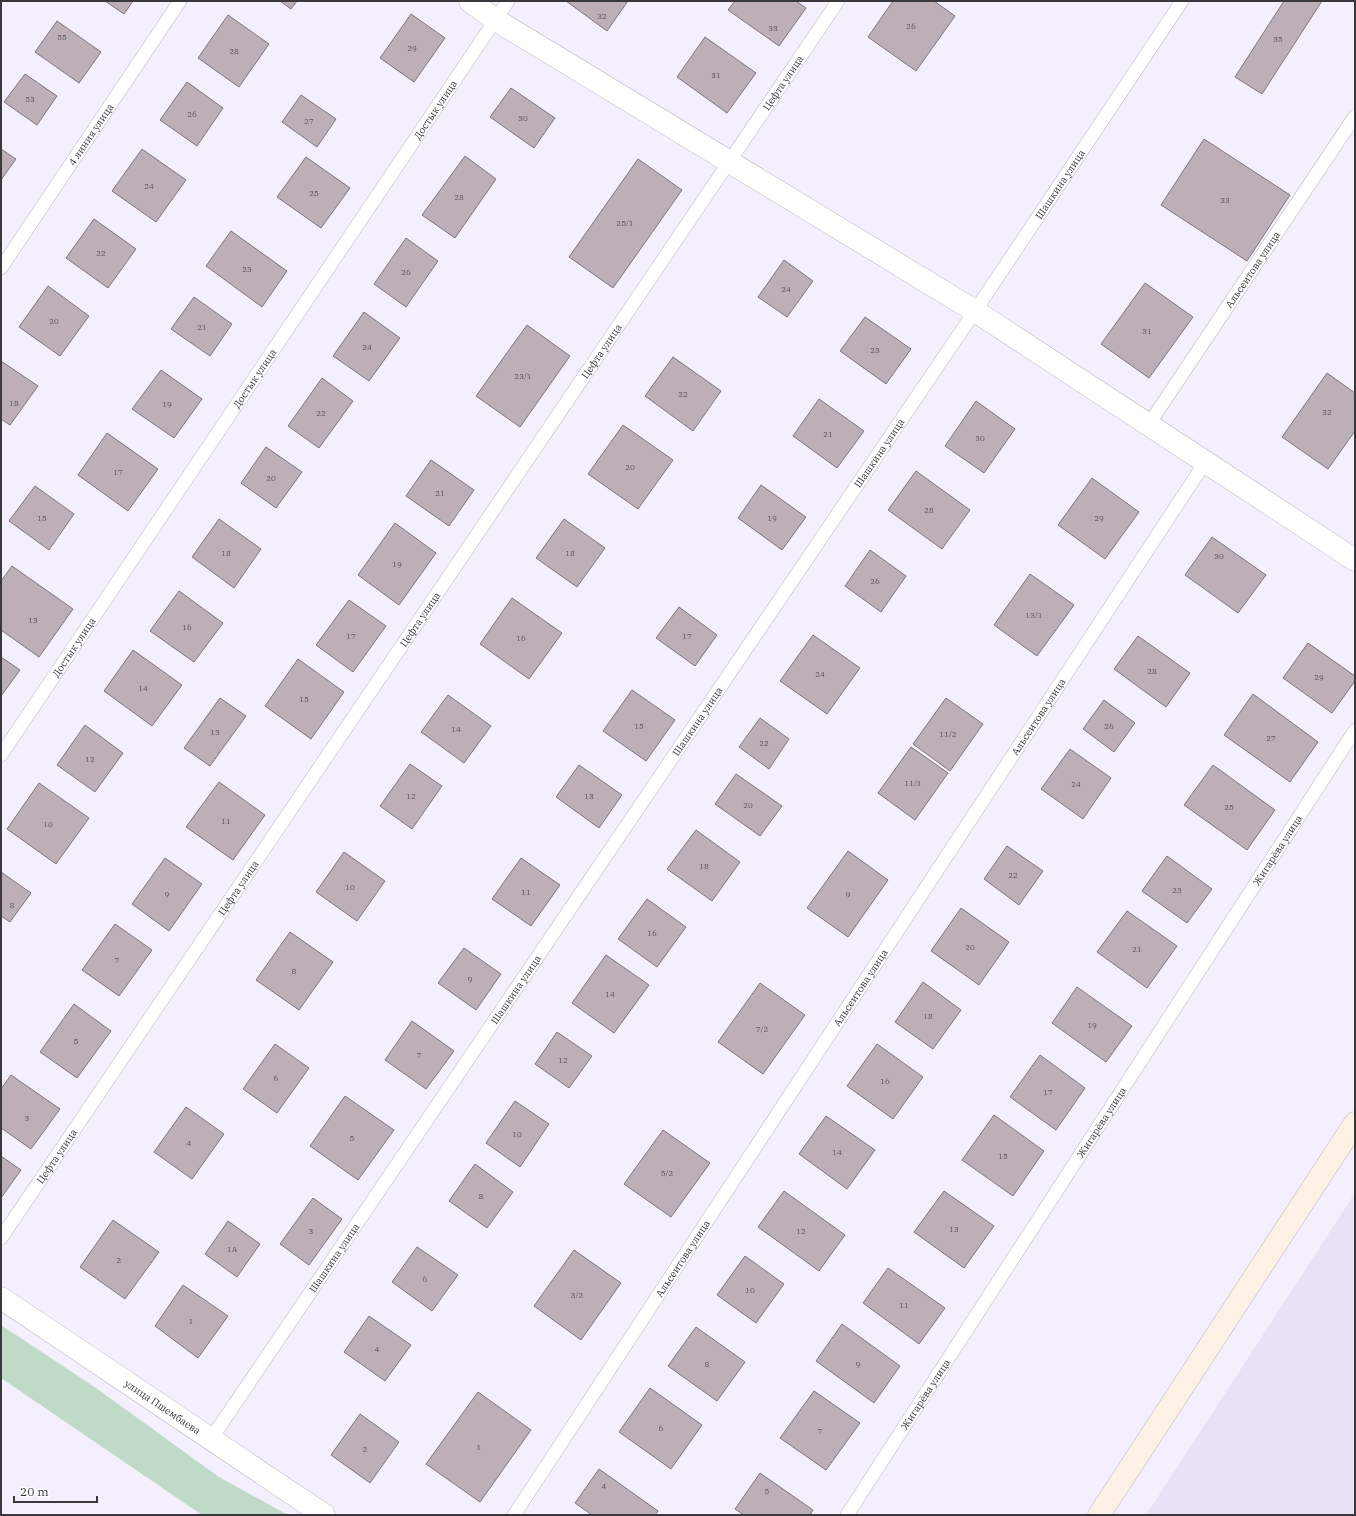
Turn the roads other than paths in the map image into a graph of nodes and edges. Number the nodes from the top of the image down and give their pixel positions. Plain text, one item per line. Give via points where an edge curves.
1 (180, 1) edge
2 (470, 1) edge
3 (508, 1) edge
4 (838, 1) edge
5 (1182, 1) edge
6 (496, 20) junction
7 (1355, 116) edge
8 (730, 163) junction
9 (1, 268) edge
10 (975, 311) junction
11 (1149, 424) junction
12 (1206, 460) junction
13 (1355, 560) edge
14 (1355, 730) edge
15 (1, 755) edge
16 (1355, 1122) edge
17 (1, 1238) edge
18 (1, 1298) edge
19 (211, 1439) junction
20 (324, 1515) edge
21 (514, 1515) edge
22 (847, 1515) edge
23 (1099, 1515) edge

1 - 9 lane, 4 линия улица
2 - 6 street
3 - 6 lane, Достык улица
4 - 8 lane, Цефта улица
5 - 10 lane, Шашкина улица
6 - 8 street
6 - 15 lane, Достык улица
7 - 11 lane, Альсеитова улица
8 - 10 street
8 - 17 lane, Цефта улица
10 - 11 street
10 - 19 lane, Шашкина улица
11 - 12 street
12 - 13 street
12 - 21 lane, Альсеитова улица
14 - 22 lane, Жигарёва улица
16 - 23 street
18 - 19 street, улица Пшембаева
19 - 20 street, улица Пшембаева

